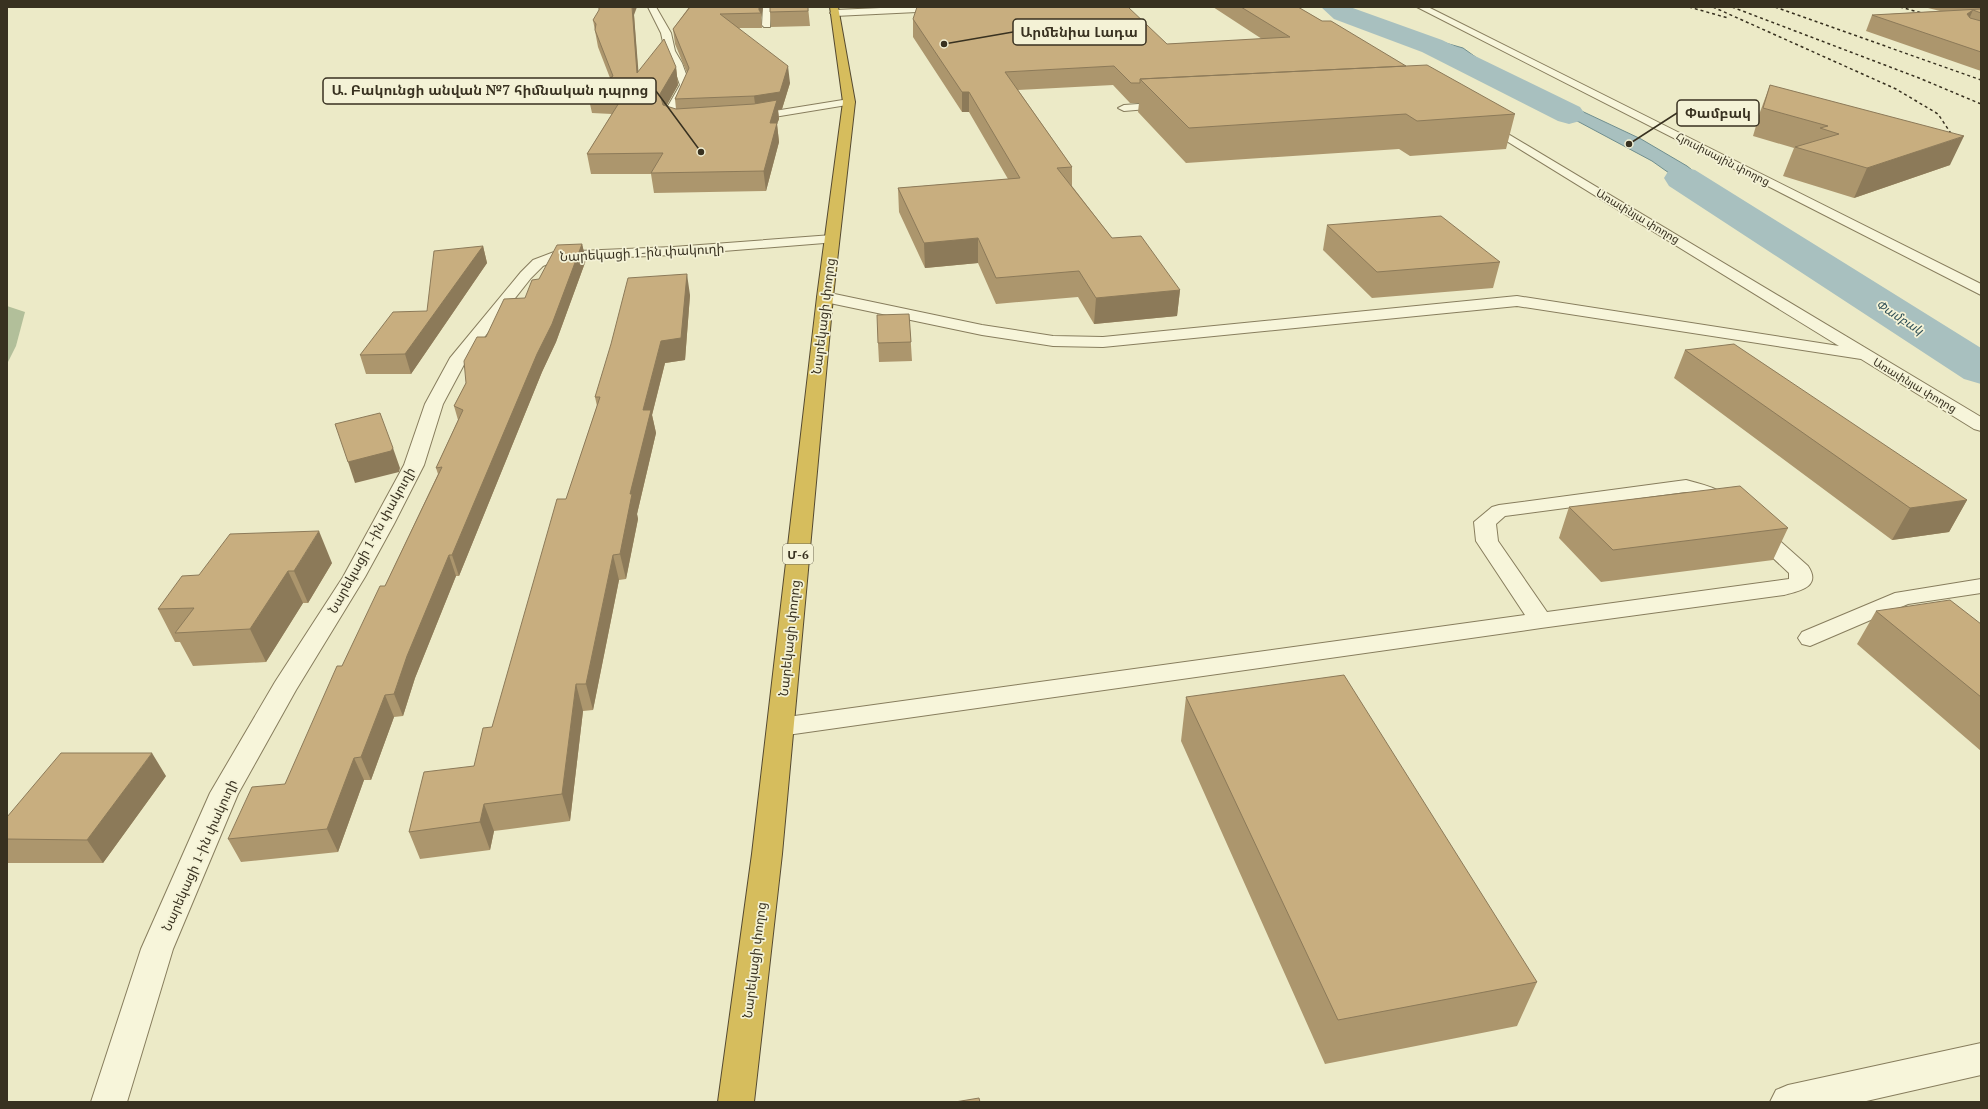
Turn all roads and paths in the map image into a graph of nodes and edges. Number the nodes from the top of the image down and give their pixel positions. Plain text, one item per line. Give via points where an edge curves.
1 (652, 7) edge
2 (767, 7) edge
3 (958, 7) edge
4 (1421, 7) edge
5 (834, 10) edge
6 (767, 26) dead end
7 (849, 102) junction
8 (1178, 105) edge
9 (1124, 108) dead end
10 (1475, 116) edge
11 (734, 120) edge
12 (699, 122) edge
13 (832, 239) junction
14 (1981, 290) edge
15 (825, 297) junction
16 (1866, 355) junction
17 (1981, 425) edge
18 (1981, 586) edge
19 (1540, 620) junction
20 (1810, 638) dead end
21 (780, 727) junction
22 (1981, 1059) edge
23 (1825, 1098) edge
24 (109, 1102) edge
25 (736, 1102) edge
26 (1788, 1102) edge

1 - 12 street via 666,33 670,51 685,86 670,113 670,120 679,123
2 - 6 street
3 - 5 street
4 - 14 street, Հյուսիսային փողոց
5 - 7 highway, Նարեկացի փողոց / Մ-6
7 - 11 street
7 - 13 highway, Նարեկացի փողոց / Մ-6
8 - 9 street
10 - 16 street, Առափնյա փողոց
13 - 15 highway, Նարեկացի փողոց / Մ-6
13 - 24 street, Նարեկացի 1-ին փակուղի via 673,251 554,256 538,262 526,275 460,358 434,404 414,465 383,524 224,793 157,949
15 - 16 street via 982,330 1052,341 1103,342 1517,301
15 - 21 highway, Նարեկացի փողոց / Մ-6
16 - 17 street, Առափնյա փողոց
18 - 20 street via 1903,598
19 - 19 street via 1784,588 1800,583 1800,571 1721,501 1705,491 1686,486 1499,511 1485,522 1487,541
19 - 21 street
21 - 25 highway, Նարեկացի փողոց / Մ-6
22 - 23 street
23 - 26 street

